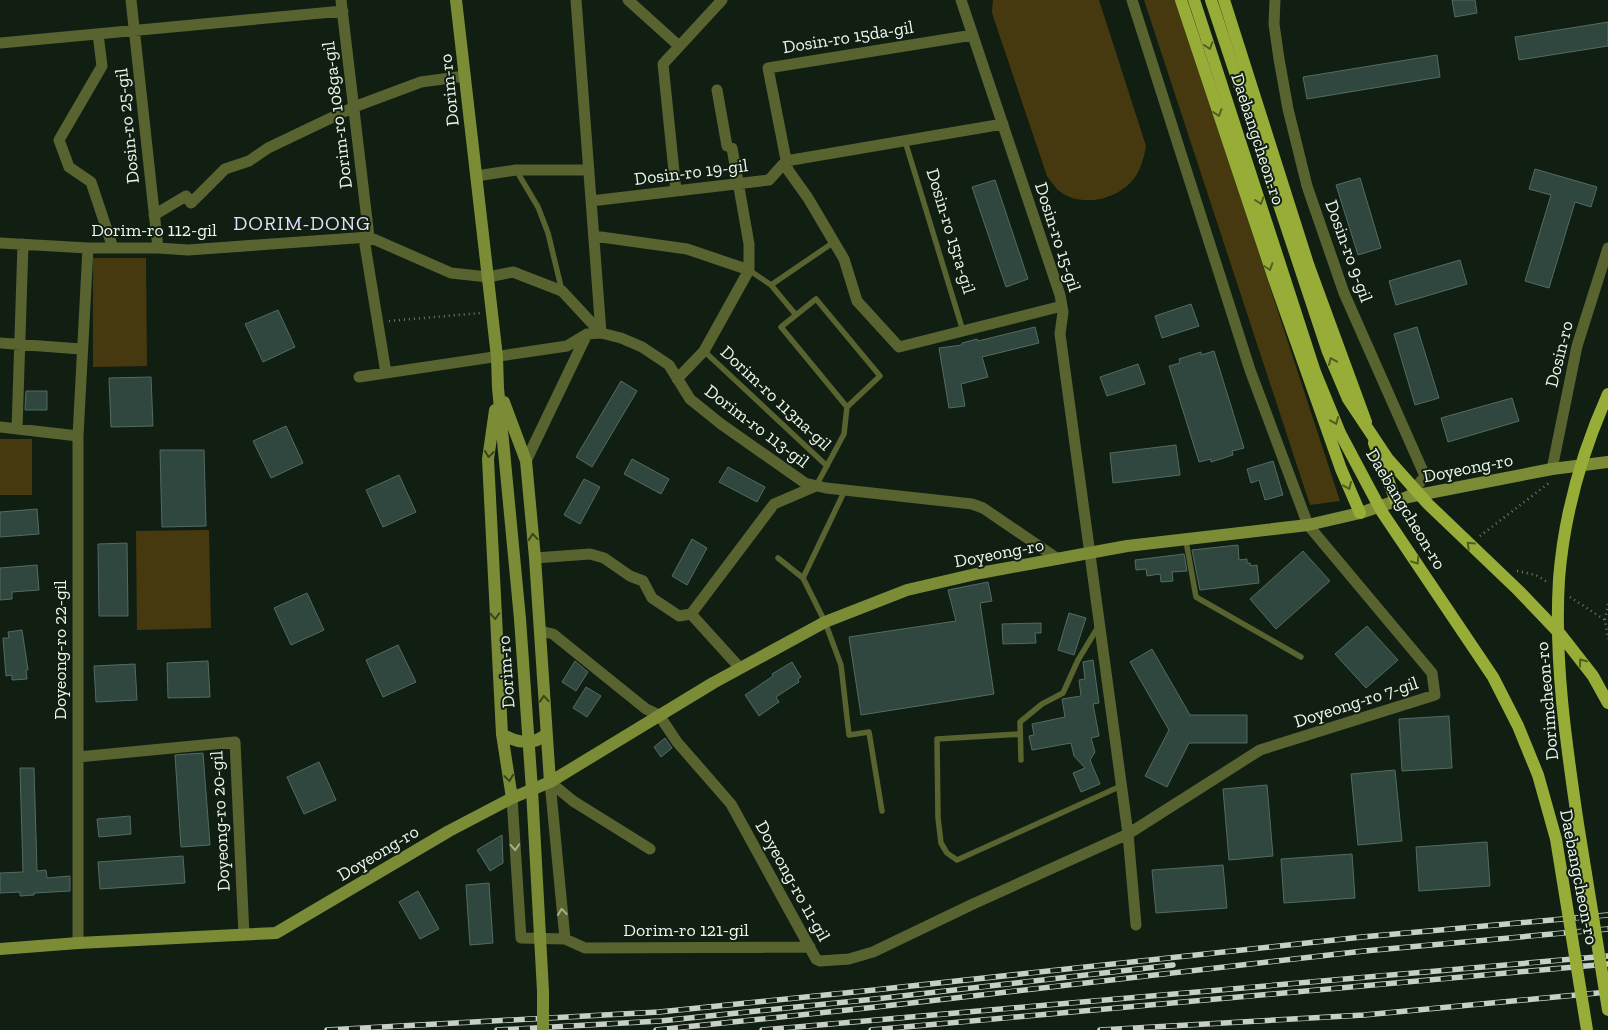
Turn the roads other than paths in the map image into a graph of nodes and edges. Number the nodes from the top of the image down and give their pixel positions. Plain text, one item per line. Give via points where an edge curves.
1 (131, 0) edge
2 (456, 0) edge
3 (576, 0) edge
4 (628, 0) edge
5 (722, 0) edge
6 (961, 0) edge
7 (1132, 0) edge
8 (1181, 0) edge
9 (1194, 0) edge
10 (1211, 0) edge
11 (1224, 0) edge
12 (1276, 0) edge
13 (342, 6) edge
14 (134, 30) junction
15 (98, 34) junction
16 (973, 35) junction
17 (0, 43) edge
18 (679, 46) junction
19 (465, 76) junction
20 (717, 90) dead end
21 (354, 108) junction
22 (1002, 124) junction
23 (905, 140) junction
24 (786, 161) junction
25 (516, 170) junction
26 (589, 170) junction
27 (476, 176) junction
28 (738, 184) junction
29 (676, 191) junction
30 (591, 201) junction
31 (154, 215) junction
32 (369, 236) junction
33 (594, 236) junction
34 (834, 242) junction
35 (0, 243) edge
36 (23, 244) junction
37 (88, 248) junction
38 (114, 248) junction
39 (158, 248) junction
40 (1608, 248) edge
41 (749, 270) junction
42 (488, 277) junction
43 (771, 285) junction
44 (562, 291) junction
45 (1062, 306) junction
46 (796, 315) junction
47 (963, 331) junction
48 (601, 333) junction
49 (587, 334) junction
50 (0, 343) edge
51 (20, 345) junction
52 (81, 349) junction
53 (704, 352) junction
54 (497, 357) junction
55 (386, 373) junction
56 (359, 378) dead end
57 (677, 379) junction
58 (498, 388) junction
59 (1608, 394) edge
60 (847, 407) junction
61 (0, 427) edge
62 (17, 429) junction
63 (78, 436) junction
64 (526, 461) junction
65 (1608, 462) edge
66 (827, 466) junction
67 (1552, 469) junction
68 (816, 486) junction
69 (845, 490) junction
70 (1408, 497) junction
71 (1396, 501) junction
72 (1360, 513) junction
73 (1308, 525) junction
74 (1186, 540) junction
75 (1090, 553) junction
76 (535, 558) junction
77 (778, 558) dead end
78 (1058, 559) junction
79 (803, 578) junction
80 (691, 614) junction
81 (825, 622) junction
82 (1099, 625) junction
83 (540, 632) junction
84 (1301, 657) dead end
85 (740, 668) junction
86 (1608, 703) edge
87 (659, 715) junction
88 (502, 734) junction
89 (546, 734) junction
90 (1020, 734) junction
91 (78, 758) junction
92 (1021, 760) dead end
93 (550, 782) junction
94 (1121, 786) junction
95 (512, 798) junction
96 (882, 811) dead end
97 (1128, 834) junction
98 (650, 849) dead end
99 (1136, 926) dead end
100 (244, 935) junction
101 (565, 939) junction
102 (78, 943) junction
103 (810, 947) junction
104 (0, 950) edge
105 (1608, 1010) edge
106 (543, 1030) edge
107 (1587, 1030) edge

1 - 14 street, Dosin-ro 25-gil
2 - 19 main road, Dorim-ro
3 - 26 street
4 - 18 street
5 - 18 street
6 - 16 street, Dosin-ro 15-gil
7 - 73 street via 1250,370
8 -> 72 main road via 1274,279 1341,469
9 -> 107 main road, Daebangcheon-ro, bridge via 1315,372 1340,433 1382,512 1492,677 1538,774 1556,839
86 -> 10 main road, Daebangcheon-ro, bridge via 1593,676 1561,635 1428,504 1388,459 1348,399 1328,352
11 - 71 main road via 1308,264
12 - 70 street, Dosin-ro 9-gil via 1274,24 1279,59 1307,186 1344,293 1425,476
13 - 14 street
13 - 21 street, Dorim-ro 108ga-gil
14 - 15 street
14 - 31 street, Dosin-ro 25-gil
15 - 17 street
15 - 38 street via 102,66 60,140 69,167 91,182
16 - 22 street, Dosin-ro 15-gil
16 - 24 street, Dosin-ro 15da-gil via 768,68
18 - 29 street via 662,64
19 - 21 street via 421,82
19 - 27 main road, Dorim-ro
20 - 28 street via 726,146 732,148
21 - 31 street via 268,148 249,161 225,169 191,203 186,196
21 - 32 street, Dorim-ro 108ga-gil
22 - 23 street
22 - 45 street, Dosin-ro 15-gil
23 - 24 street
23 - 47 lane, Dosin-ro 15ra-gil
24 - 28 street, Dosin-ro 19-gil via 769,180
24 - 34 street, Dosin-ro 15da-gil via 788,170
25 - 26 street
25 - 27 street
25 - 44 lane via 538,207 548,233
26 - 30 street
27 - 42 main road, Dorim-ro
28 - 29 street, Dosin-ro 19-gil
28 - 41 street via 749,244
29 - 30 street, Dosin-ro 19-gil
30 - 33 street
31 - 39 street, Dosin-ro 25-gil
32 - 39 street, Dorim-ro 112-gil via 188,250
32 - 42 street, Dorim-ro 112-gil via 451,273
32 - 55 street, Dorim-ro 108ga-gil via 365,245
33 - 41 street via 687,249
33 - 48 street
34 - 43 lane
34 - 47 street, Dosin-ro 15da-gil via 844,258 857,302 899,347
35 - 36 street, Dorim-ro 112-gil
36 - 37 street, Dorim-ro 112-gil
36 - 51 street
37 - 38 street, Dorim-ro 112-gil
37 - 52 street, Doyeong-ro 22-gil
38 - 39 street, Dorim-ro 112-gil
40 - 67 street, Dosin-ro via 1576,346
41 - 43 lane
41 - 53 street
42 - 44 street via 513,272
42 - 54 main road, Dorim-ro
43 - 46 lane
44 - 48 street
45 - 47 street, Dosin-ro 15da-gil
45 - 75 street, Dosin-ro 15-gil via 1060,334
46 - 60 lane via 781,327
46 - 60 lane via 816,299 880,376
48 - 49 street, Dorim-ro 113-gil
48 - 57 street, Dorim-ro 113-gil via 642,347 668,366
49 - 54 street, Dorim-ro 113-gil via 568,346
49 - 64 street
50 - 51 street
51 - 52 street
51 - 62 street
52 - 63 street, Doyeong-ro 22-gil
53 - 57 street
53 - 66 lane, Dorim-ro 113na-gil
54 - 55 street
54 - 58 main road, Dorim-ro
55 - 56 street
57 - 68 street, Dorim-ro 113-gil via 690,399 721,424 805,483
58 - 64 main road
58 -> 88 main road via 488,459
58 - 106 main road, Dorim-ro, bridge via 532,790
59 - 105 main road, Dorimcheon-ro, bridge via 1577,479 1561,562 1558,607 1561,695 1569,760
60 - 66 lane, Dorim-ro 113na-gil via 844,434
61 - 62 street
62 - 63 street
63 - 91 street, Doyeong-ro 22-gil
76 -> 64 main road
65 - 67 main road, Doyeong-ro
66 - 68 lane, Dorim-ro 113na-gil
67 - 70 main road, Doyeong-ro
68 - 69 street, Dorim-ro 113-gil
68 - 80 street via 774,504
69 - 78 street, Dorim-ro 113-gil via 972,504 984,508
69 - 79 lane
70 - 71 main road, Doyeong-ro
71 - 72 main road, Doyeong-ro
72 - 73 main road, Doyeong-ro
73 - 74 main road, Doyeong-ro
73 - 97 street, Doyeong-ro 7-gil via 1432,673 1435,695 1260,750
74 - 75 main road, Doyeong-ro
74 - 84 lane via 1196,597
75 - 78 main road, Doyeong-ro
75 - 82 street
76 - 80 street via 590,554 604,558 630,576 643,580 652,598 679,616
76 - 83 main road
77 - 79 lane
78 - 81 main road, Doyeong-ro via 907,590
79 - 81 lane
80 - 85 street
81 - 85 main road, Doyeong-ro
81 - 96 lane via 841,665 848,735 869,732
82 - 90 lane via 1063,693 1042,704 1020,722
82 - 94 street
83 - 87 street, Doyeong-ro 11-gil via 553,634 646,709
89 -> 83 main road
85 - 87 main road, Doyeong-ro
87 - 93 main road, Doyeong-ro
87 - 103 street, Doyeong-ro 11-gil via 677,742 731,804
88 - 89 main road via 521,742 533,742
88 -> 95 main road
89 - 93 main road
90 - 92 lane
90 - 94 lane via 937,739 941,843 957,860
91 - 100 street, Doyeong-ro 20-gil via 235,742
91 - 102 street, Doyeong-ro 22-gil
93 - 95 main road, Doyeong-ro
93 - 98 street
101 -> 93 street
94 - 97 street
95 - 100 main road, Doyeong-ro via 449,831 276,933
95 -> 101 street, Dorim-ro 121-gil via 521,938
97 - 99 street
97 - 103 street, Doyeong-ro 11-gil via 873,952 849,959 820,961
100 - 102 main road, Doyeong-ro
101 - 103 street, Dorim-ro 121-gil via 585,948
102 - 104 main road, Doyeong-ro

